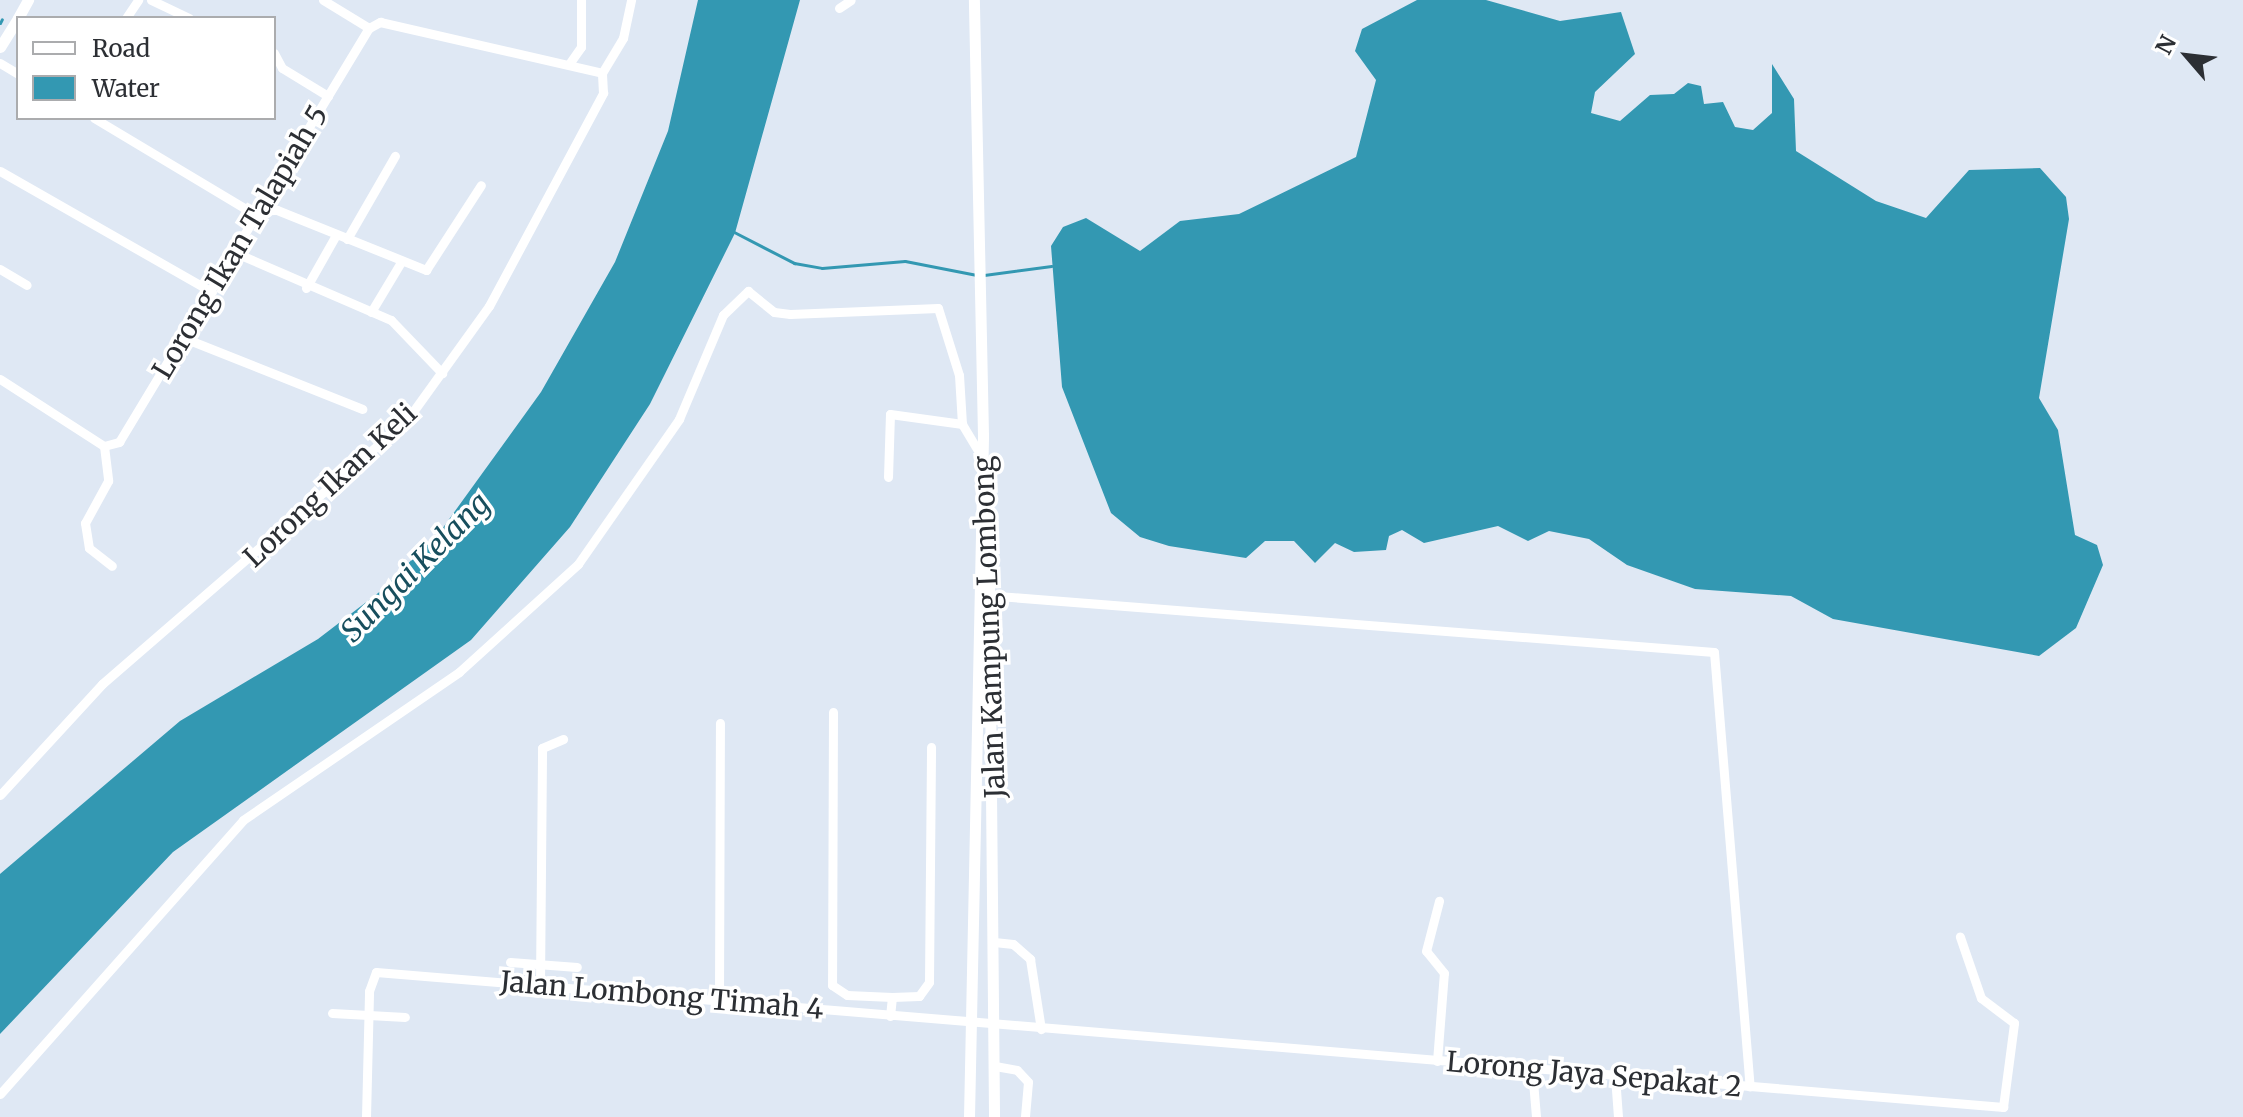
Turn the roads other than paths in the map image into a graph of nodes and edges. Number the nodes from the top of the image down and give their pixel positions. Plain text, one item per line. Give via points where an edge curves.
1 (151, 0) edge
2 (323, 0) edge
3 (581, 0) edge
4 (631, 0) edge
5 (851, 0) edge
6 (974, 0) edge
7 (839, 8) dead end
8 (185, 16) edge
9 (369, 28) junction
10 (14, 33) edge
11 (0, 47) edge
12 (276, 57) edge
13 (569, 64) junction
14 (602, 73) junction
15 (328, 96) junction
16 (97, 120) edge
17 (395, 156) dead end
18 (0, 171) edge
19 (481, 185) dead end
20 (259, 214) junction
21 (336, 235) junction
22 (347, 239) junction
23 (236, 253) junction
24 (401, 262) junction
25 (0, 269) edge
26 (27, 285) dead end
27 (306, 288) junction
28 (212, 292) junction
29 (371, 312) junction
30 (184, 338) junction
31 (442, 373) junction
32 (0, 379) edge
33 (362, 409) dead end
34 (962, 424) junction
35 (983, 435) junction
36 (104, 446) junction
37 (981, 456) junction
38 (888, 477) dead end
39 (112, 566) dead end
40 (984, 595) junction
41 (833, 712) dead end
42 (720, 723) dead end
43 (563, 739) dead end
44 (931, 747) dead end
45 (0, 795) edge
46 (1439, 901) dead end
47 (1960, 937) dead end
48 (994, 942) junction
49 (510, 962) dead end
50 (540, 964) junction
51 (577, 967) dead end
52 (540, 984) junction
53 (719, 997) junction
54 (892, 997) junction
55 (332, 1013) dead end
56 (368, 1015) junction
57 (890, 1016) junction
58 (405, 1017) dead end
59 (970, 1023) junction
60 (994, 1025) junction
61 (1041, 1029) junction
62 (1437, 1061) junction
63 (995, 1066) junction
64 (1532, 1069) junction
65 (1615, 1076) junction
66 (1750, 1087) junction
67 (0, 1094) edge
68 (2003, 1112) edge
69 (366, 1117) edge
70 (969, 1117) edge
71 (994, 1117) edge
72 (1025, 1117) edge
73 (1536, 1117) edge
74 (1618, 1117) edge

1 - 8 street
2 - 9 street
3 - 13 street via 581,47
4 - 14 street, Lorong Ikan Keli via 623,38
5 - 7 street
6 - 35 street
9 - 13 street via 380,22
9 - 15 street, Lorong Ikan Talapiah 5
10 - 11 street
12 - 15 street via 282,68
13 - 14 street
14 - 31 street, Lorong Ikan Keli via 603,93 489,306
15 - 20 street, Lorong Ikan Talapiah 5
16 - 20 street
17 - 22 street
18 - 28 street
19 - 24 street via 431,265 417,270
20 - 21 street via 277,210
20 - 23 street, Lorong Ikan Talapiah 5
21 - 22 street
21 - 27 street
22 - 24 street
23 - 27 street
23 - 28 street, Lorong Ikan Talapiah 5
24 - 29 street
25 - 26 street
27 - 29 street
28 - 30 street, Lorong Ikan Talapiah 5
29 - 31 street via 391,320
30 - 33 street
30 - 36 street, Lorong Ikan Talapiah 5 via 119,442
31 - 45 street, Lorong Ikan Keli via 407,420 102,684
32 - 36 street
34 - 37 street
34 - 38 street via 890,414
34 - 67 street via 959,375 938,308 790,314 774,312 748,291 723,315 679,419 578,564 459,672 243,820
35 - 37 street, Jalan Kampung Lombong
35 - 40 street, Jalan Kampung Lombong
36 - 39 street via 108,481 85,523 89,548
37 - 40 street, Jalan Kampung Lombong
40 - 48 street, Jalan Kampung Lombong
40 - 59 street, Jalan Kampung Lombong
40 - 66 street via 1714,652
41 - 54 street via 832,985 847,995
42 - 53 street
43 - 50 street via 542,748
44 - 54 street via 929,982 919,996
46 - 62 street via 1426,951 1444,973
47 - 68 street, Lorong Jaya Sepakat 2 via 1981,998 2014,1023
48 - 60 street, Jalan Kampung Lombong
48 - 61 street via 1013,944 1030,959
49 - 50 street
50 - 51 street
50 - 52 street
52 - 53 street, Jalan Lombong Timah 4
52 - 56 street, Jalan Lombong Timah 4 via 376,972
53 - 57 street, Jalan Lombong Timah 4
54 - 57 street
55 - 56 street
56 - 58 street
56 - 69 street
57 - 59 street, Jalan Lombong Timah 4
59 - 60 street, Jalan Lombong Timah 4
59 - 70 street, Jalan Kampung Lombong
60 - 61 street, Lorong Jaya Sepakat 2
60 - 63 street, Jalan Kampung Lombong
61 - 62 street, Lorong Jaya Sepakat 2
62 - 64 street, Lorong Jaya Sepakat 2
63 - 71 street, Jalan Kampung Lombong
63 - 72 street via 1017,1070 1028,1082
64 - 65 street, Lorong Jaya Sepakat 2
64 - 73 street
65 - 66 street, Lorong Jaya Sepakat 2
65 - 74 street
66 - 68 street, Lorong Jaya Sepakat 2

